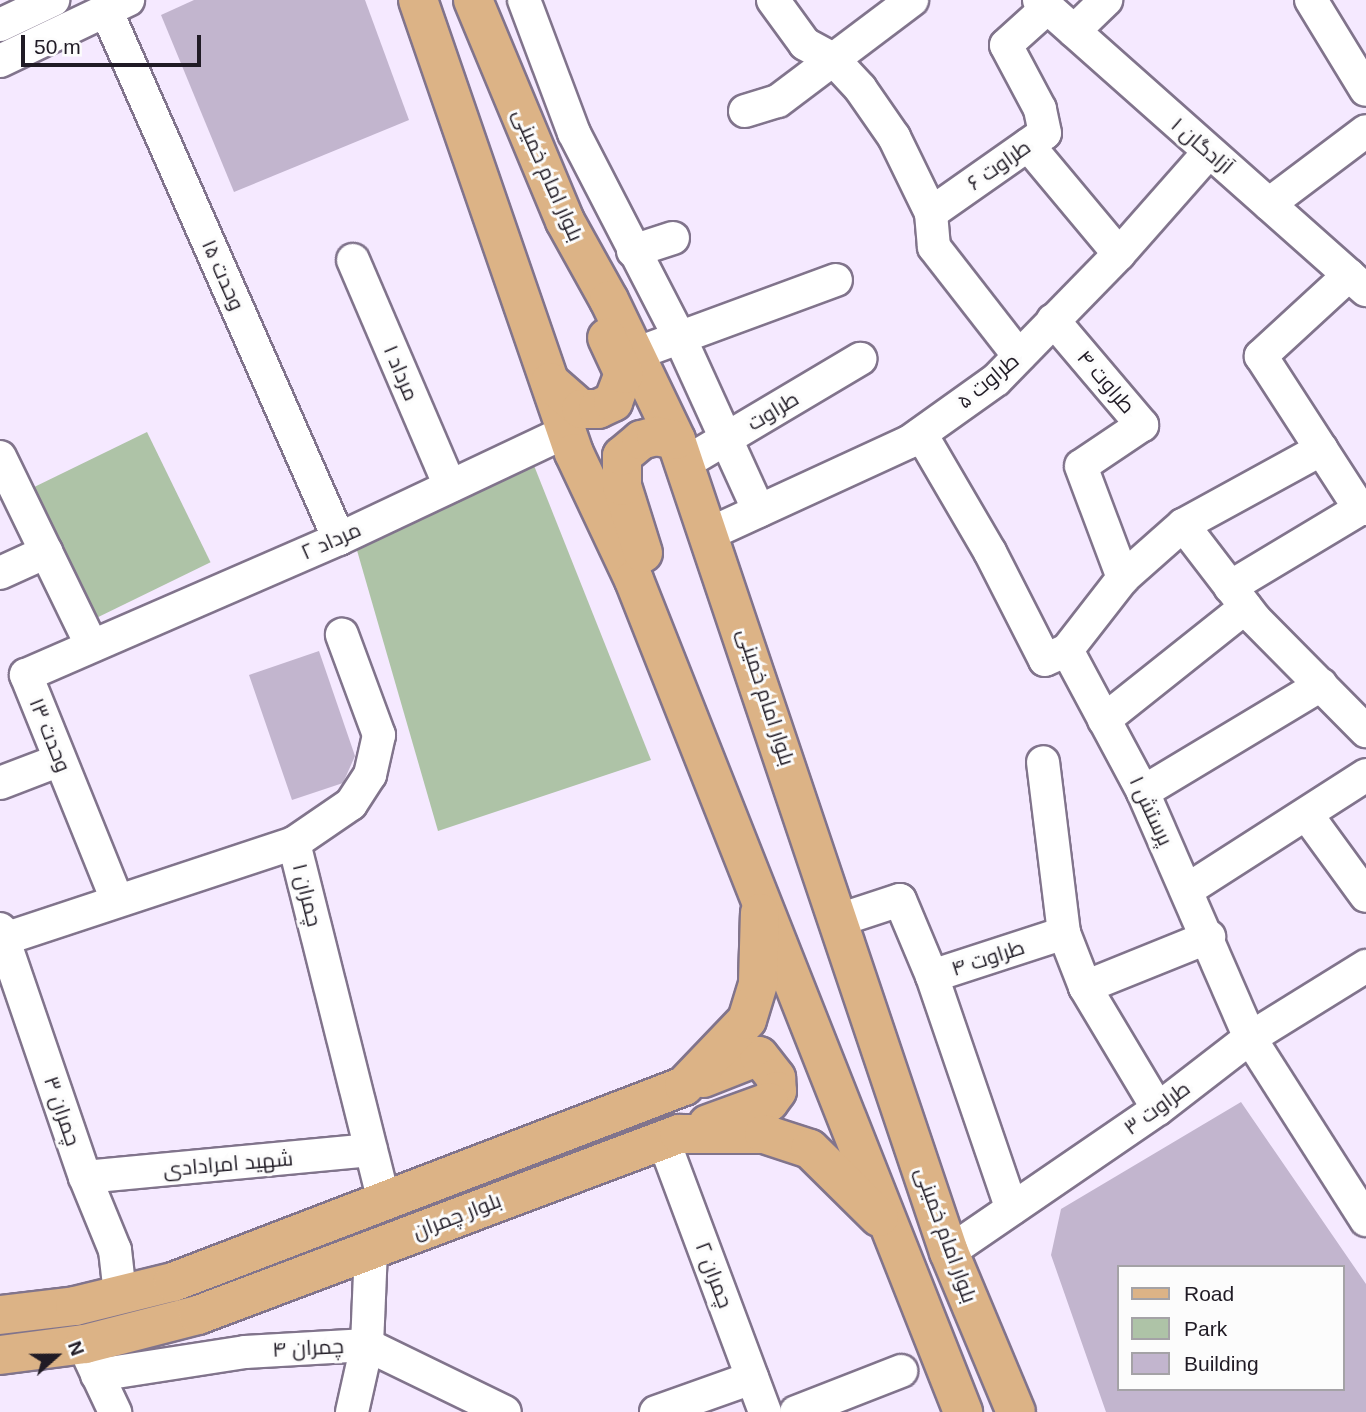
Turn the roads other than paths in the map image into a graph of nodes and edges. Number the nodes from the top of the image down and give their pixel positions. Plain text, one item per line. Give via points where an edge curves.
1 (53, 0) edge
2 (418, 0) edge
3 (473, 0) edge
4 (524, 0) edge
5 (773, 0) edge
6 (912, 0) edge
7 (1106, 0) edge
8 (1311, 0) edge
9 (1043, 4) edge
10 (117, 5) edge
11 (0, 25) edge
12 (1074, 31) junction
13 (833, 59) junction
14 (0, 61) edge
15 (1366, 90) edge
16 (745, 111) dead end
17 (1366, 131) edge
18 (574, 133) junction
19 (1028, 145) junction
20 (1208, 153) junction
21 (550, 183) junction
22 (1269, 204) junction
23 (931, 213) junction
24 (565, 221) junction
25 (673, 238) dead end
26 (633, 251) junction
27 (1119, 254) junction
28 (353, 260) dead end
29 (836, 280) dead end
30 (1357, 283) edge
31 (1053, 320) junction
32 (680, 338) junction
33 (635, 354) junction
34 (1019, 356) junction
35 (860, 359) dead end
36 (550, 382) junction
37 (567, 431) junction
38 (921, 434) junction
39 (726, 439) junction
40 (1322, 449) junction
41 (681, 452) junction
42 (0, 457) edge
43 (450, 486) junction
44 (1363, 509) edge
45 (759, 511) junction
46 (1182, 525) junction
47 (711, 533) junction
48 (339, 539) junction
49 (46, 552) junction
50 (0, 573) edge
51 (1123, 578) junction
52 (634, 580) junction
53 (1238, 597) junction
54 (342, 635) dead end
55 (91, 644) junction
56 (1067, 650) junction
57 (1321, 685) junction
58 (1104, 720) junction
59 (1366, 731) edge
60 (61, 760) junction
61 (1043, 762) dead end
62 (1366, 775) edge
63 (0, 783) edge
64 (1143, 792) junction
65 (1307, 815) junction
66 (294, 843) junction
67 (758, 886) junction
68 (1187, 890) junction
69 (1366, 896) edge
70 (117, 900) junction
71 (839, 920) junction
72 (1064, 933) junction
73 (2, 934) edge
74 (1209, 937) junction
75 (1366, 966) edge
76 (932, 976) junction
77 (1084, 988) junction
78 (13, 1012) edge
79 (1250, 1038) junction
80 (684, 1086) junction
81 (1158, 1109) junction
82 (671, 1136) junction
83 (371, 1150) junction
84 (85, 1177) junction
85 (384, 1202) junction
86 (1012, 1209) junction
87 (1366, 1220) edge
88 (889, 1226) junction
89 (371, 1249) junction
90 (949, 1252) junction
91 (120, 1294) junction
92 (75, 1306) junction
93 (0, 1315) edge
94 (367, 1345) junction
95 (0, 1355) edge
96 (91, 1360) junction
97 (901, 1371) dead end
98 (752, 1378) junction
99 (115, 1412) edge
100 (352, 1412) edge
101 (505, 1412) edge
102 (656, 1412) edge
103 (765, 1412) edge
104 (796, 1412) edge
105 (963, 1412) edge
106 (1016, 1412) edge

1 - 11 street
2 - 36 main road
3 - 21 main road, بلوار امام خمینی
4 - 18 street
5 - 13 street via 805,44
6 - 13 street
7 - 12 street
8 - 15 street
9 - 12 street, آزادگان ۱
9 - 19 street, طراوت ۶ via 1006,45 1040,109 1045,133
10 - 14 street
10 - 48 street, وحدت ۱۵
12 - 20 street, آزادگان ۱
13 - 16 street via 778,100
13 - 23 street via 894,137
17 - 22 street
18 - 21 street
18 - 26 street
19 - 23 street, طراوت ۶
19 - 27 street
20 - 22 street, آزادگان ۱
20 - 27 street, طراوت ۵
21 - 24 main road, بلوار امام خمینی
22 - 30 street, آزادگان ۱
23 - 34 street via 934,247
24 - 33 main road, بلوار امام خمینی
24 - 36 main road via 597,318 624,374 613,402 598,409 581,409
25 - 26 street
26 - 32 street
27 - 31 street, طراوت ۵
28 - 43 street, مرداد ۱
29 - 32 street
30 - 40 street via 1261,356
31 - 34 street, طراوت ۵
31 - 51 street, طراوت ۴ via 1142,425 1081,466
32 - 33 street
32 - 39 street
33 - 41 main road, بلوار امام خمینی
34 - 38 street, طراوت ۵ via 996,380
35 - 39 street, طراوت
36 - 37 main road
37 - 43 street, مرداد ۲
37 - 52 main road
38 - 45 street, طراوت ۵
38 - 56 street via 990,552 1045,660
39 - 41 street, طراوت
39 - 45 street
40 - 44 street
40 - 46 street
41 - 47 main road, بلوار امام خمینی
41 - 52 main road via 656,436 641,440 622,456 622,486 644,558
42 - 49 street
43 - 48 street, مرداد ۲
44 - 53 street
45 - 47 street, طراوت ۵
46 - 51 street
46 - 53 street
47 - 71 main road, بلوار امام خمینی
48 - 55 street, مرداد ۲
49 - 50 street
49 - 55 street
51 - 56 street
52 - 67 main road
53 - 57 street
53 - 58 street
54 - 66 street via 379,735 370,775 351,804
55 - 60 street, وحدت ۱۳ via 26,675
56 - 58 street, پرستش ۱
57 - 59 street
57 - 64 street
58 - 64 street, پرستش ۱
60 - 63 street
60 - 70 street, وحدت ۱۳
61 - 72 street
62 - 65 street
64 - 68 street, پرستش ۱
65 - 68 street
65 - 69 street
66 - 70 street, چمران ۱
66 - 83 street, چمران ۱
67 - 80 main road, بلوار چمران via 761,945 747,1020
67 - 88 main road
68 - 74 street, پرستش ۱
70 - 73 street, چمران ۱
71 - 76 street, طراوت ۴ via 900,900
71 - 90 main road, بلوار امام خمینی
72 - 76 street, طراوت ۴
72 - 77 street
73 - 78 street, چمران ۳
74 - 77 street
74 - 79 street, پرستش ۱
75 - 79 street, طراوت ۳
76 - 86 street
77 - 81 street
78 - 84 street, چمران ۳
79 - 81 street, طراوت ۳
79 - 87 street, پرستش ۱
80 - 82 main road via 759,1056 769,1064 777,1091 769,1102
80 - 85 main road, بلوار چمران
81 - 86 street, طراوت ۳
82 - 88 main road, بلوار چمران via 764,1134 810,1149
82 - 89 main road, بلوار چمران
82 - 98 street, چمران ۲
83 - 84 street, شهید امرادادی
83 - 85 street, چمران ۱
84 - 91 street, چمران ۳ via 115,1250
85 - 91 main road, بلوار چمران via 173,1282
86 - 90 street, طراوت ۳
88 - 105 main road
89 - 94 street
89 - 96 main road, بلوار چمران
90 - 106 main road, بلوار امام خمینی
91 - 92 main road, بلوار چمران
92 - 93 main road, بلوار چمران
92 - 96 main road
94 - 96 street, چمران ۴
94 - 100 street
94 - 101 street, چمران ۴
95 - 96 main road, بلوار چمران
96 - 99 street
97 - 104 street
98 - 102 street
98 - 103 street, چمران ۲

